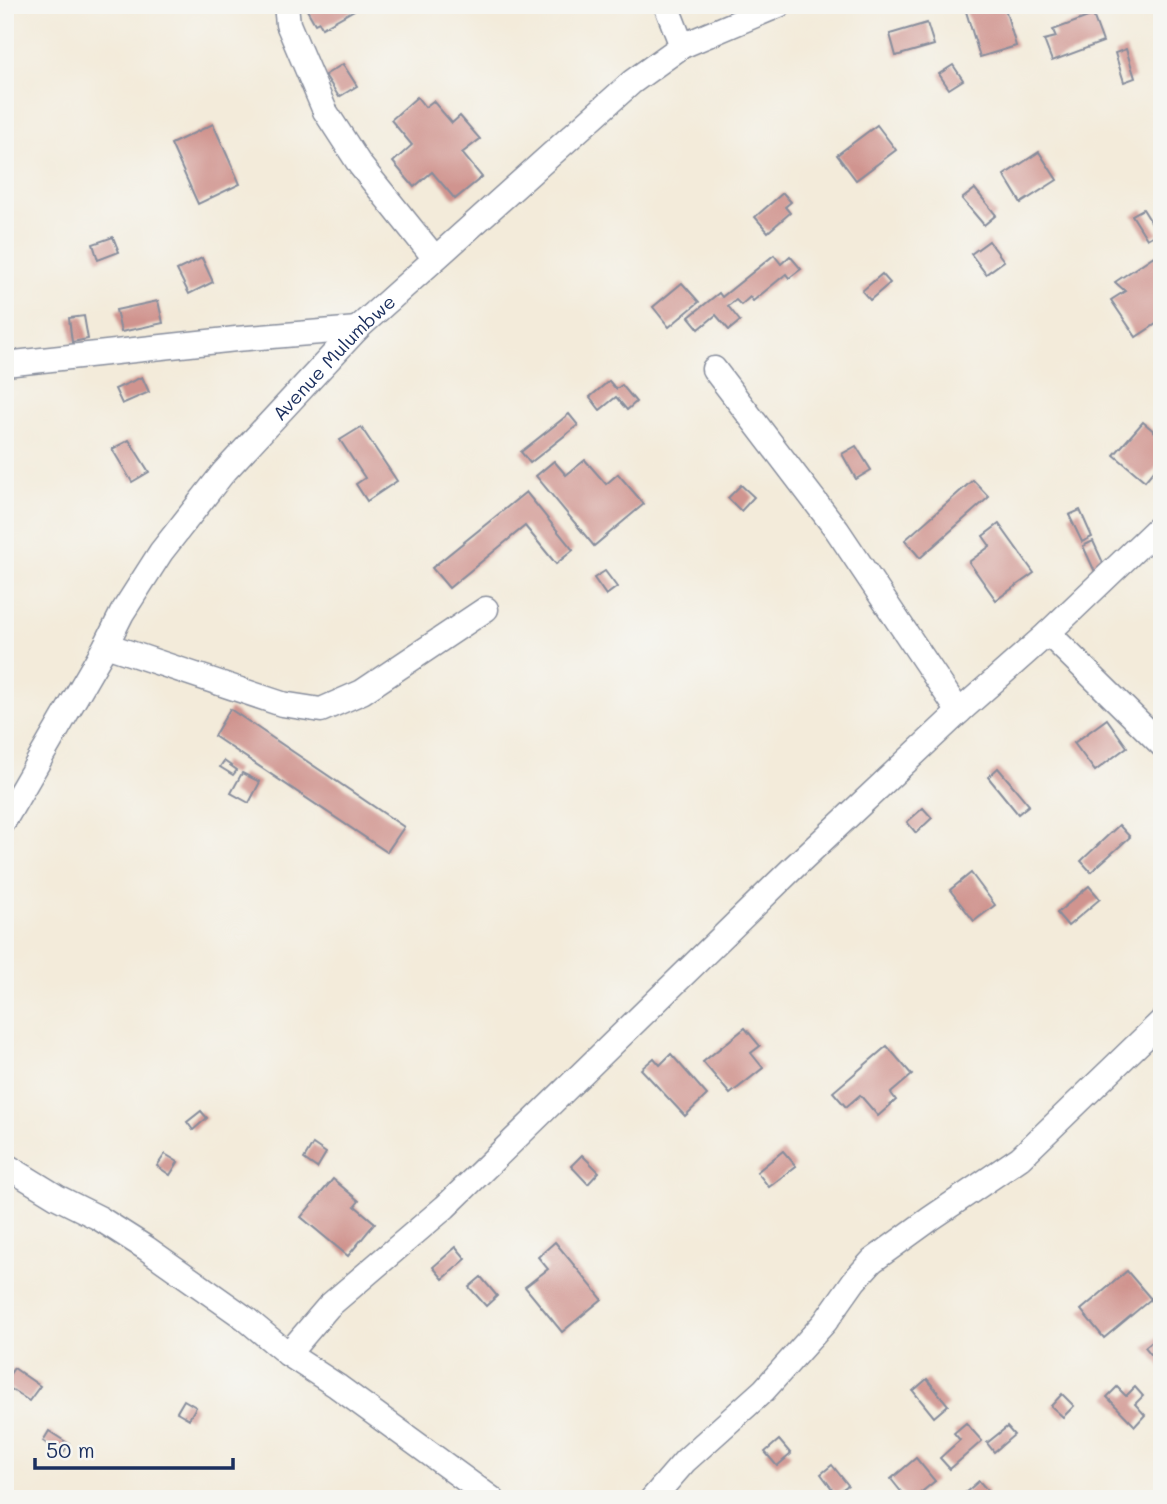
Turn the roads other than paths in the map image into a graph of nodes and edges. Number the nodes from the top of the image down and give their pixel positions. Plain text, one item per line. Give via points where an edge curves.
1 (286, 5) edge
2 (666, 5) edge
3 (779, 5) edge
4 (682, 46) junction
5 (435, 257) junction
6 (357, 328) junction
7 (5, 364) edge
8 (714, 369) dead end
9 (1162, 524) edge
10 (486, 609) dead end
11 (1048, 634) junction
12 (106, 645) junction
13 (959, 712) junction
14 (1162, 745) edge
15 (5, 820) edge
16 (1162, 1021) edge
17 (5, 1165) edge
18 (288, 1354) junction
19 (492, 1499) edge
20 (652, 1499) edge

1 - 5 street via 288,24 325,111 360,165
2 - 4 street
3 - 4 street, Avenue Mulumbwe
4 - 5 street, Avenue Mulumbwe via 632,82
5 - 6 street, Avenue Mulumbwe
6 - 7 street
6 - 12 street, Avenue Mulumbwe via 195,508 161,552
8 - 13 street via 837,530
9 - 11 street
10 - 12 street via 362,692 321,710 282,704
11 - 13 street
11 - 14 street
12 - 15 street, Avenue Mulumbwe
13 - 18 street via 454,1198 329,1307
16 - 20 street via 1020,1158 872,1261 764,1390 685,1461
17 - 18 street via 146,1248
18 - 19 street

